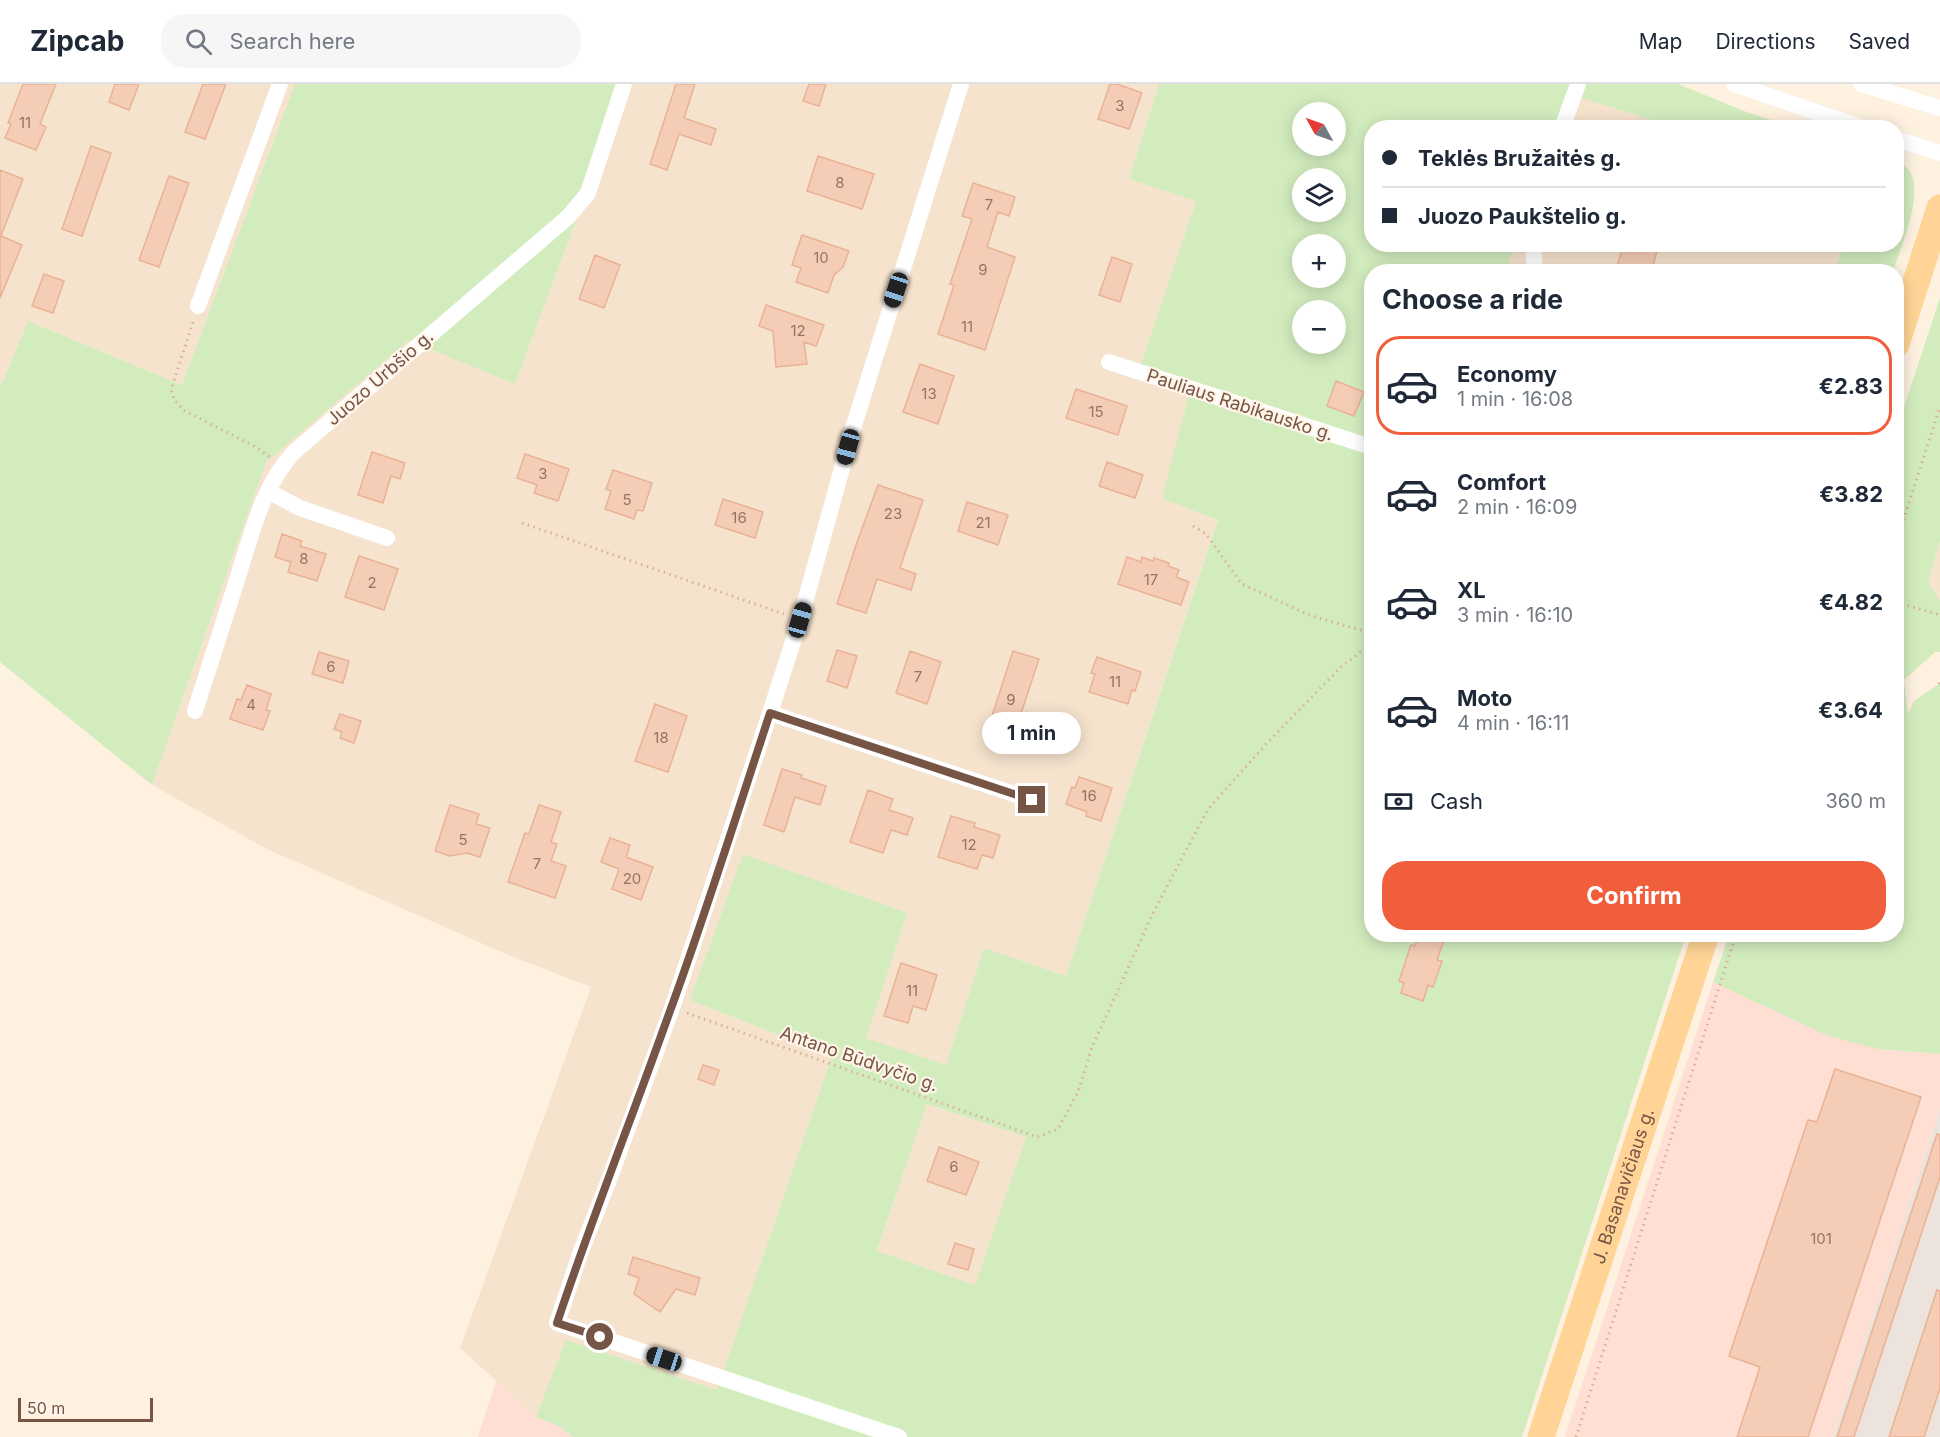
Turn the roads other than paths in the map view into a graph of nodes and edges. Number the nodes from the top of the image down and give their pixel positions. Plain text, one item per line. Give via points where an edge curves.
1 (280, 84) edge
2 (624, 84) edge
3 (961, 84) edge
4 (1578, 84) edge
5 (1734, 84) edge
6 (1861, 84) edge
7 (1940, 108) edge
8 (1565, 120) edge
9 (1840, 120) edge
10 (1904, 142) edge
11 (1940, 153) edge
12 (1940, 208) edge
13 (198, 306) road end
14 (1904, 319) edge
15 (1109, 362) dead end
16 (1364, 445) edge
17 (268, 491) junction
18 (387, 537) dead end
19 (195, 711) dead end
20 (770, 713) junction
21 (1032, 800) dead end
22 (1703, 942) edge
23 (899, 1437) edge
24 (1542, 1437) edge

1 - 13 street
2 - 17 street, Juozo Urbšio g. via 588,193 567,218 294,452 281,466
3 - 20 street via 854,425
4 - 8 street
5 - 9 street
6 - 7 street
10 - 11 street
12 - 14 main road
15 - 16 street, Pauliaus Rabikausko g.
17 - 18 street via 307,511
17 - 19 street, Juozo Urbšio g.
20 - 21 street
20 - 23 street via 672,1008 557,1323
22 - 24 main road, J. Basanavičiaus g.

